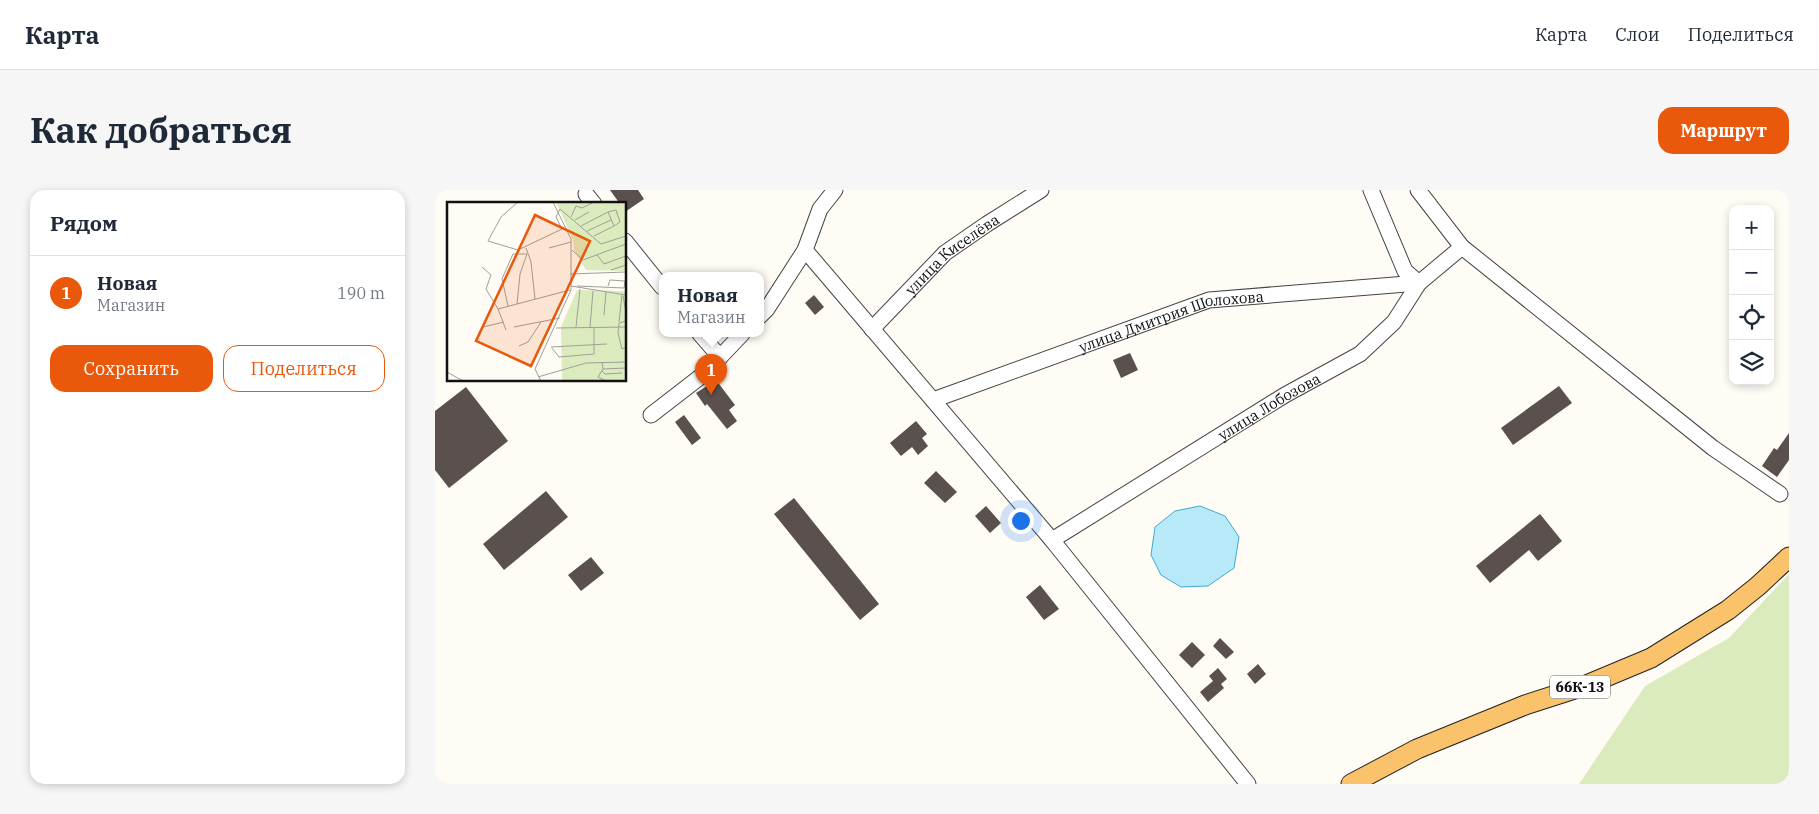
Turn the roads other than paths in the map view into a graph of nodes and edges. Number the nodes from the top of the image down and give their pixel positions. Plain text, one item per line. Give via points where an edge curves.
1 (835, 190) edge
2 (1041, 190) edge
3 (1371, 190) edge
4 (1419, 190) edge
5 (626, 243) edge
6 (1461, 247) junction
7 (805, 250) junction
8 (659, 283) edge
9 (1419, 284) junction
10 (764, 312) edge
11 (872, 329) junction
12 (703, 337) edge
13 (738, 337) edge
14 (720, 357) junction
15 (933, 400) junction
16 (651, 415) dead end
17 (1780, 494) dead end
18 (1052, 540) junction
19 (1789, 557) edge
20 (1248, 784) edge
21 (1351, 784) edge

1 - 7 street via 820,209
2 - 11 street, улица Киселёва via 945,253
3 - 9 street via 1405,271
4 - 6 street
5 - 8 street
6 - 9 street, улица Лобозова
6 - 17 street via 1713,448
7 - 10 street
7 - 11 street
9 - 15 street, улица Дмитрия Шолохова via 1209,300
9 - 18 street, улица Лобозова via 1394,322 1360,354 1285,395
11 - 15 street
12 - 14 street
13 - 14 street
14 - 16 street via 704,374
15 - 18 street
18 - 20 street
19 - 21 main road, 66К-13 via 1728,610 1651,658 1417,749

